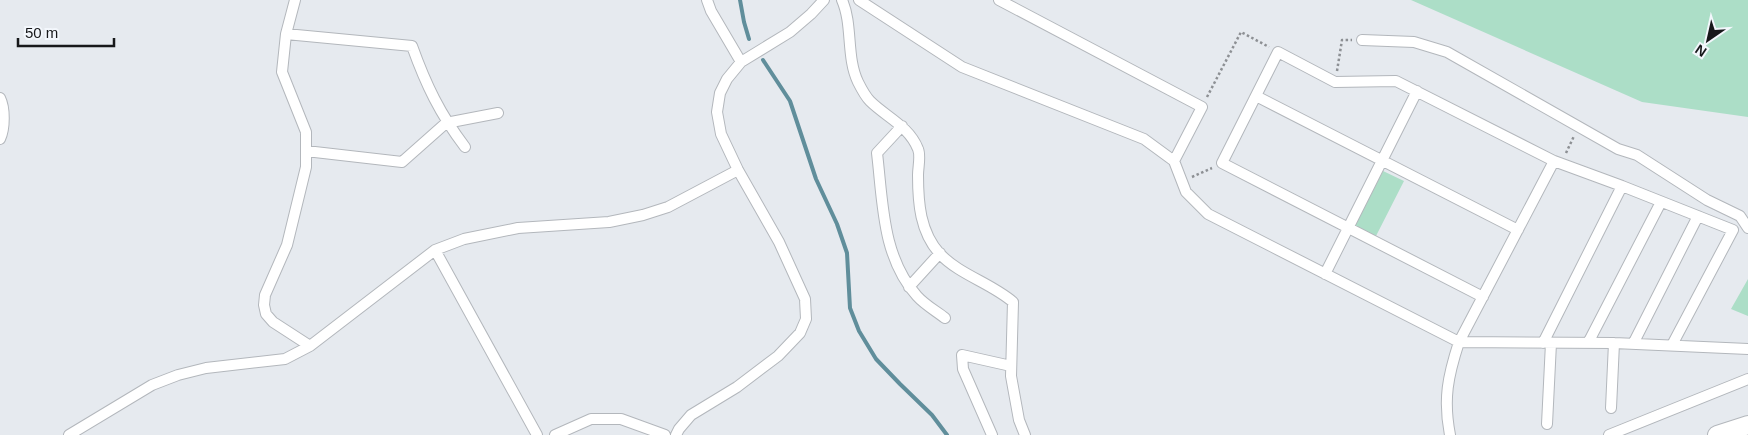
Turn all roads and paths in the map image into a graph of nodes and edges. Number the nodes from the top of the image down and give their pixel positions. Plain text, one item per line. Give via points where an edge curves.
1 (295, 0) edge
2 (707, 0) edge
3 (824, 0) edge
4 (842, 0) edge
5 (859, 0) edge
6 (999, 0) edge
7 (286, 34) junction
8 (1342, 40) dead end
9 (1362, 40) dead end
10 (1278, 52) junction
11 (741, 62) junction
12 (1335, 82) junction
13 (1417, 91) junction
14 (1256, 96) junction
15 (0, 98) edge
16 (1202, 107) junction
17 (498, 113) dead end
18 (446, 123) junction
19 (902, 126) junction
20 (1580, 126) junction
21 (0, 139) edge
22 (465, 147) dead end
23 (306, 151) junction
24 (1174, 161) junction
25 (1382, 161) junction
26 (1557, 162) junction
27 (1222, 163) junction
28 (738, 170) junction
29 (1182, 182) junction
30 (1622, 186) junction
31 (1661, 202) junction
32 (1698, 216) junction
33 (1348, 228) junction
34 (1748, 228) edge
35 (1518, 230) junction
36 (435, 250) junction
37 (940, 253) junction
38 (1325, 274) junction
39 (909, 287) junction
40 (1483, 297) junction
41 (945, 318) dead end
42 (1459, 342) junction
43 (1547, 343) junction
44 (1588, 343) junction
45 (1614, 344) junction
46 (1633, 344) junction
47 (1672, 345) junction
48 (310, 346) junction
49 (1748, 349) edge
50 (1011, 366) junction
51 (1748, 379) edge
52 (1611, 408) dead end
53 (1547, 424) dead end
54 (1748, 425) edge
55 (69, 435) edge
56 (537, 435) edge
57 (555, 435) edge
58 (665, 435) edge
59 (676, 435) edge
60 (992, 435) edge
61 (1025, 435) edge
62 (1450, 435) edge
63 (1609, 435) edge
64 (1717, 435) edge

1 - 7 street
2 - 11 street
3 - 11 street via 790,32
4 - 19 street via 858,80 869,100
5 - 24 street via 962,67 1144,139
6 - 16 street
7 - 18 street via 412,46 426,85
7 - 23 street via 282,72 306,132
8 - 12 path
9 - 20 street via 1414,42 1447,52
10 - 12 street
10 - 14 street
10 - 16 path via 1241,32
11 - 28 street via 720,93 717,112 721,134
12 - 13 street via 1396,81
13 - 25 street
13 - 26 street
14 - 25 street
14 - 27 street
15 - 21 street via 3,133
16 - 24 street
17 - 18 street
18 - 22 street
18 - 23 street via 402,162
19 - 37 street via 919,151 918,196 923,227
19 - 39 street via 877,154 886,231 894,258
20 - 26 path
20 - 34 street via 1618,149 1637,155 1707,200 1740,216
23 - 48 street via 306,167 287,245 264,305 273,322
24 - 29 street
25 - 33 street
25 - 35 street
26 - 30 street
26 - 35 street
27 - 29 path
27 - 33 street
28 - 36 street via 668,206 643,215 609,222 518,228 464,239
28 - 59 street via 779,242 805,299 806,319 800,332 778,356 737,387 691,415
29 - 38 street via 1186,192 1208,214
30 - 31 street
30 - 43 street
31 - 32 street
31 - 44 street
32 - 46 street
32 - 47 street via 1733,230
33 - 38 street
33 - 40 street
35 - 40 street
36 - 48 street
36 - 56 street
37 - 39 street
37 - 50 street via 955,267 1012,302
38 - 42 street
39 - 41 street
40 - 42 street
42 - 43 street
42 - 62 street via 1446,400
43 - 44 street
43 - 53 street
44 - 45 street
45 - 46 street
45 - 52 street
46 - 47 street
47 - 49 street
48 - 55 street via 285,359 206,368 152,385
50 - 60 street via 962,355 963,369
50 - 61 street via 1019,420
51 - 63 street
54 - 64 highway
57 - 58 street via 592,419 621,419

